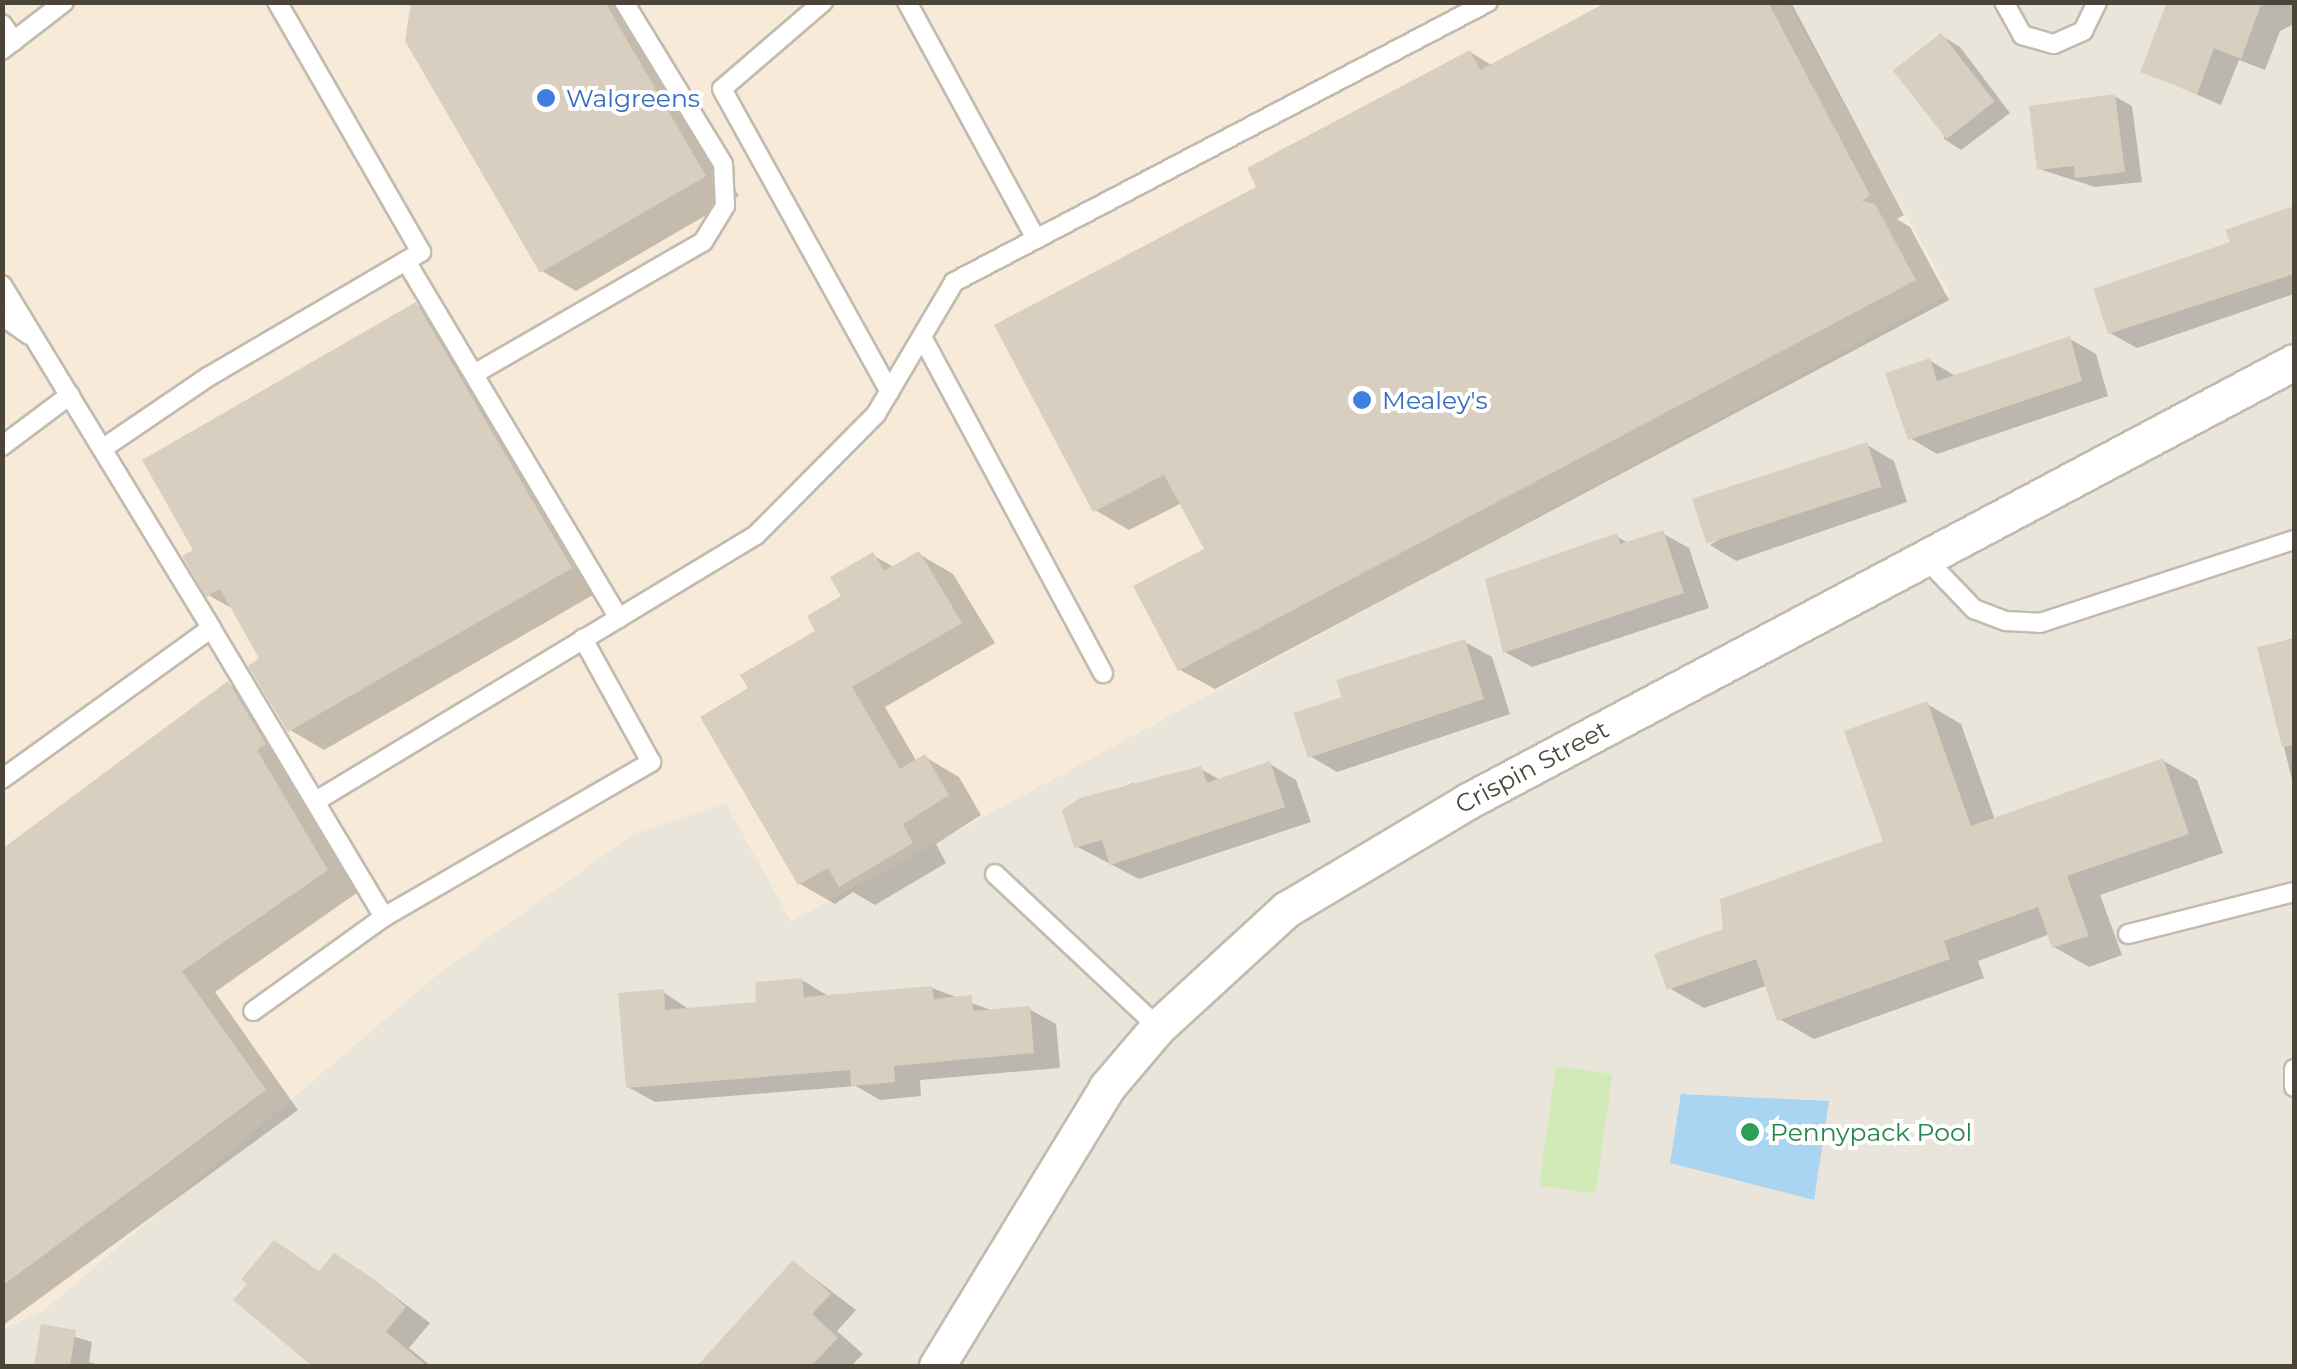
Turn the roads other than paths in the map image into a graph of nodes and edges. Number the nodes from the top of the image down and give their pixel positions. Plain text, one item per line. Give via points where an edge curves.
1 (64, 2) edge
2 (277, 2) edge
3 (624, 2) edge
4 (823, 2) edge
5 (906, 2) edge
6 (1488, 2) edge
7 (2004, 2) edge
8 (2097, 2) edge
9 (2, 24) edge
10 (8, 46) edge
11 (1036, 239) junction
12 (406, 261) junction
13 (2, 285) edge
14 (2, 316) edge
15 (922, 338) junction
16 (37, 342) junction
17 (2294, 362) edge
18 (474, 374) junction
19 (890, 392) junction
20 (70, 395) junction
21 (2, 446) edge
22 (102, 449) junction
23 (2294, 540) edge
24 (1925, 558) junction
25 (619, 618) junction
26 (211, 628) junction
27 (583, 640) junction
28 (1103, 674) dead end
29 (2, 780) edge
30 (316, 801) junction
31 (995, 874) dead end
32 (2294, 892) edge
33 (384, 917) junction
34 (2128, 934) dead end
35 (253, 1011) dead end
36 (1158, 1027) junction
37 (2294, 1070) edge
38 (2294, 1086) edge
39 (937, 1366) edge

1 - 10 lane
2 - 12 lane via 422,252
3 - 18 lane via 723,164 726,195 716,226 684,254
4 - 19 lane via 722,89
5 - 11 lane
6 - 11 lane
7 - 8 lane via 2022,35 2054,44 2083,31
9 - 10 lane
11 - 15 lane via 954,282
12 - 18 lane
12 - 22 lane via 208,377
13 - 16 lane
14 - 16 lane
15 - 19 lane
15 - 28 lane
16 - 20 lane
17 - 24 street, Crispin Street
18 - 25 lane
19 - 25 lane via 756,535
20 - 21 lane
20 - 22 lane
22 - 26 lane
23 - 24 lane via 2040,623 2006,621 1974,609
24 - 36 street, Crispin Street via 1376,852 1287,909
25 - 27 lane
26 - 29 lane
26 - 30 lane
27 - 30 lane
27 - 33 lane via 651,762
30 - 33 lane
31 - 36 lane
32 - 34 lane
33 - 35 lane
36 - 39 street, Crispin Street via 1076,1134
37 - 38 lane

